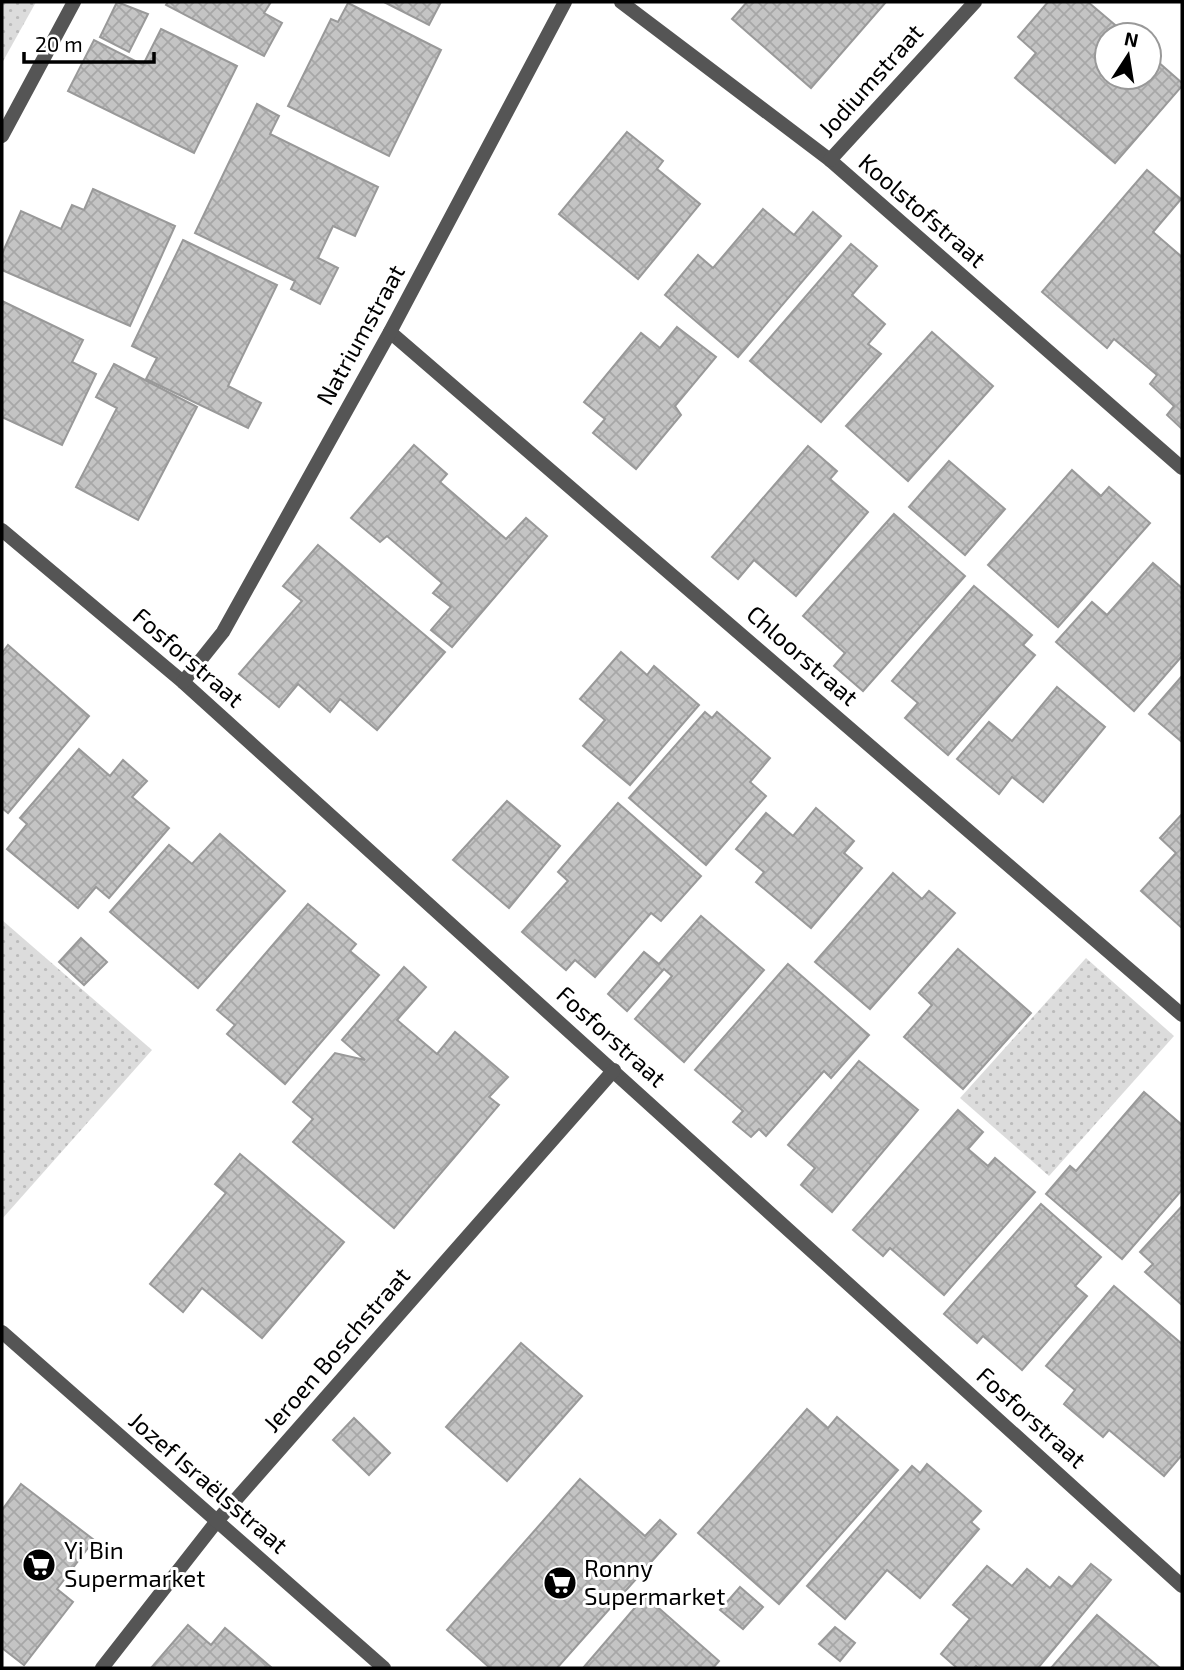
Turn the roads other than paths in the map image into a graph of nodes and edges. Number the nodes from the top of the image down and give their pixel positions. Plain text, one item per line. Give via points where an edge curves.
1 (74, 2) edge
2 (565, 2) edge
3 (621, 2) edge
4 (975, 2) edge
5 (2, 135) edge
6 (830, 160) junction
7 (390, 332) junction
8 (1182, 468) edge
9 (2, 530) edge
10 (183, 682) junction
11 (1182, 1016) edge
12 (614, 1070) junction
13 (2, 1332) edge
14 (217, 1521) junction
15 (1182, 1586) edge
16 (102, 1668) edge
17 (384, 1668) edge

1 - 5 street
2 - 7 street, Natriumstraat
3 - 6 street, Koolstofstraat
4 - 6 street, Jodiumstraat
6 - 8 street, Koolstofstraat
7 - 10 street, Natriumstraat via 223,632
7 - 11 street, Chloorstraat
9 - 10 street, Fosforstraat
10 - 12 street, Fosforstraat
12 - 14 street, Jeroen Boschstraat
12 - 15 street, Fosforstraat
13 - 14 street, Jozef Israëlsstraat
14 - 16 street, Jeroen Boschstraat
14 - 17 street, Jozef Israëlsstraat

